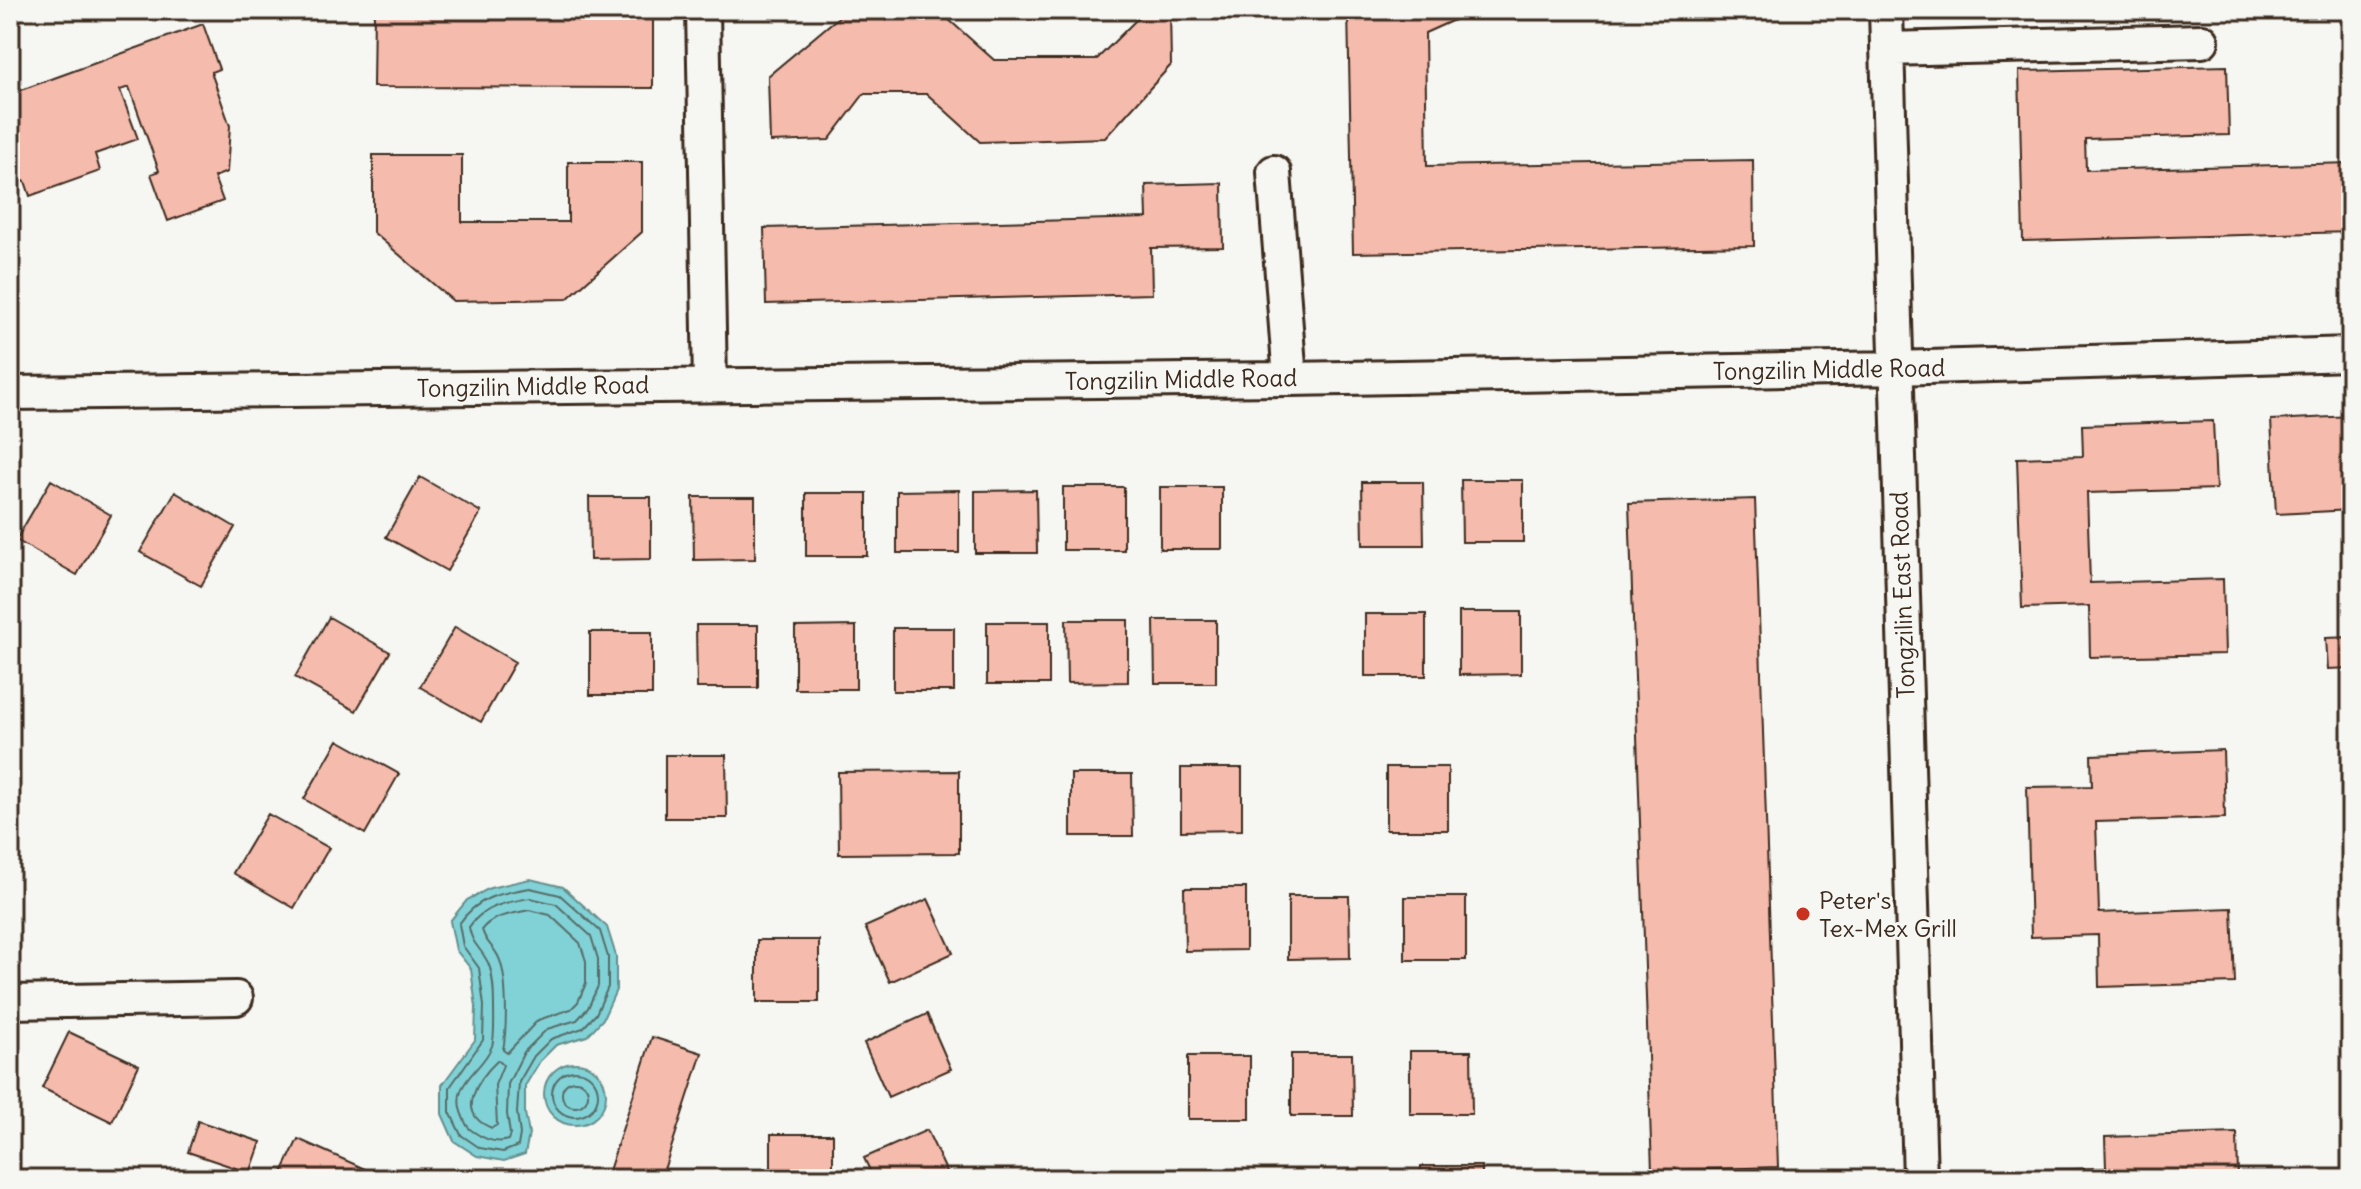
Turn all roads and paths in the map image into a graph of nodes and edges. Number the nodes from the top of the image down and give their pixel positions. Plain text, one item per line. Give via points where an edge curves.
1 (703, 10) edge
2 (1886, 10) edge
3 (2202, 41) dead end
4 (1887, 49) junction
5 (1274, 172) dead end
6 (2351, 354) edge
7 (1895, 368) junction
8 (1290, 379) junction
9 (710, 384) junction
10 (10, 393) edge
11 (236, 998) dead end
12 (10, 1002) edge
13 (1920, 1179) edge

1 - 9 street
2 - 4 street, Tongzilin East Road
3 - 4 street
4 - 7 street, Tongzilin East Road
5 - 8 street
6 - 7 street, Tongzilin Middle Road
7 - 8 street, Tongzilin Middle Road
7 - 13 street, Tongzilin East Road
8 - 9 street, Tongzilin Middle Road
9 - 10 street, Tongzilin Middle Road
11 - 12 street

